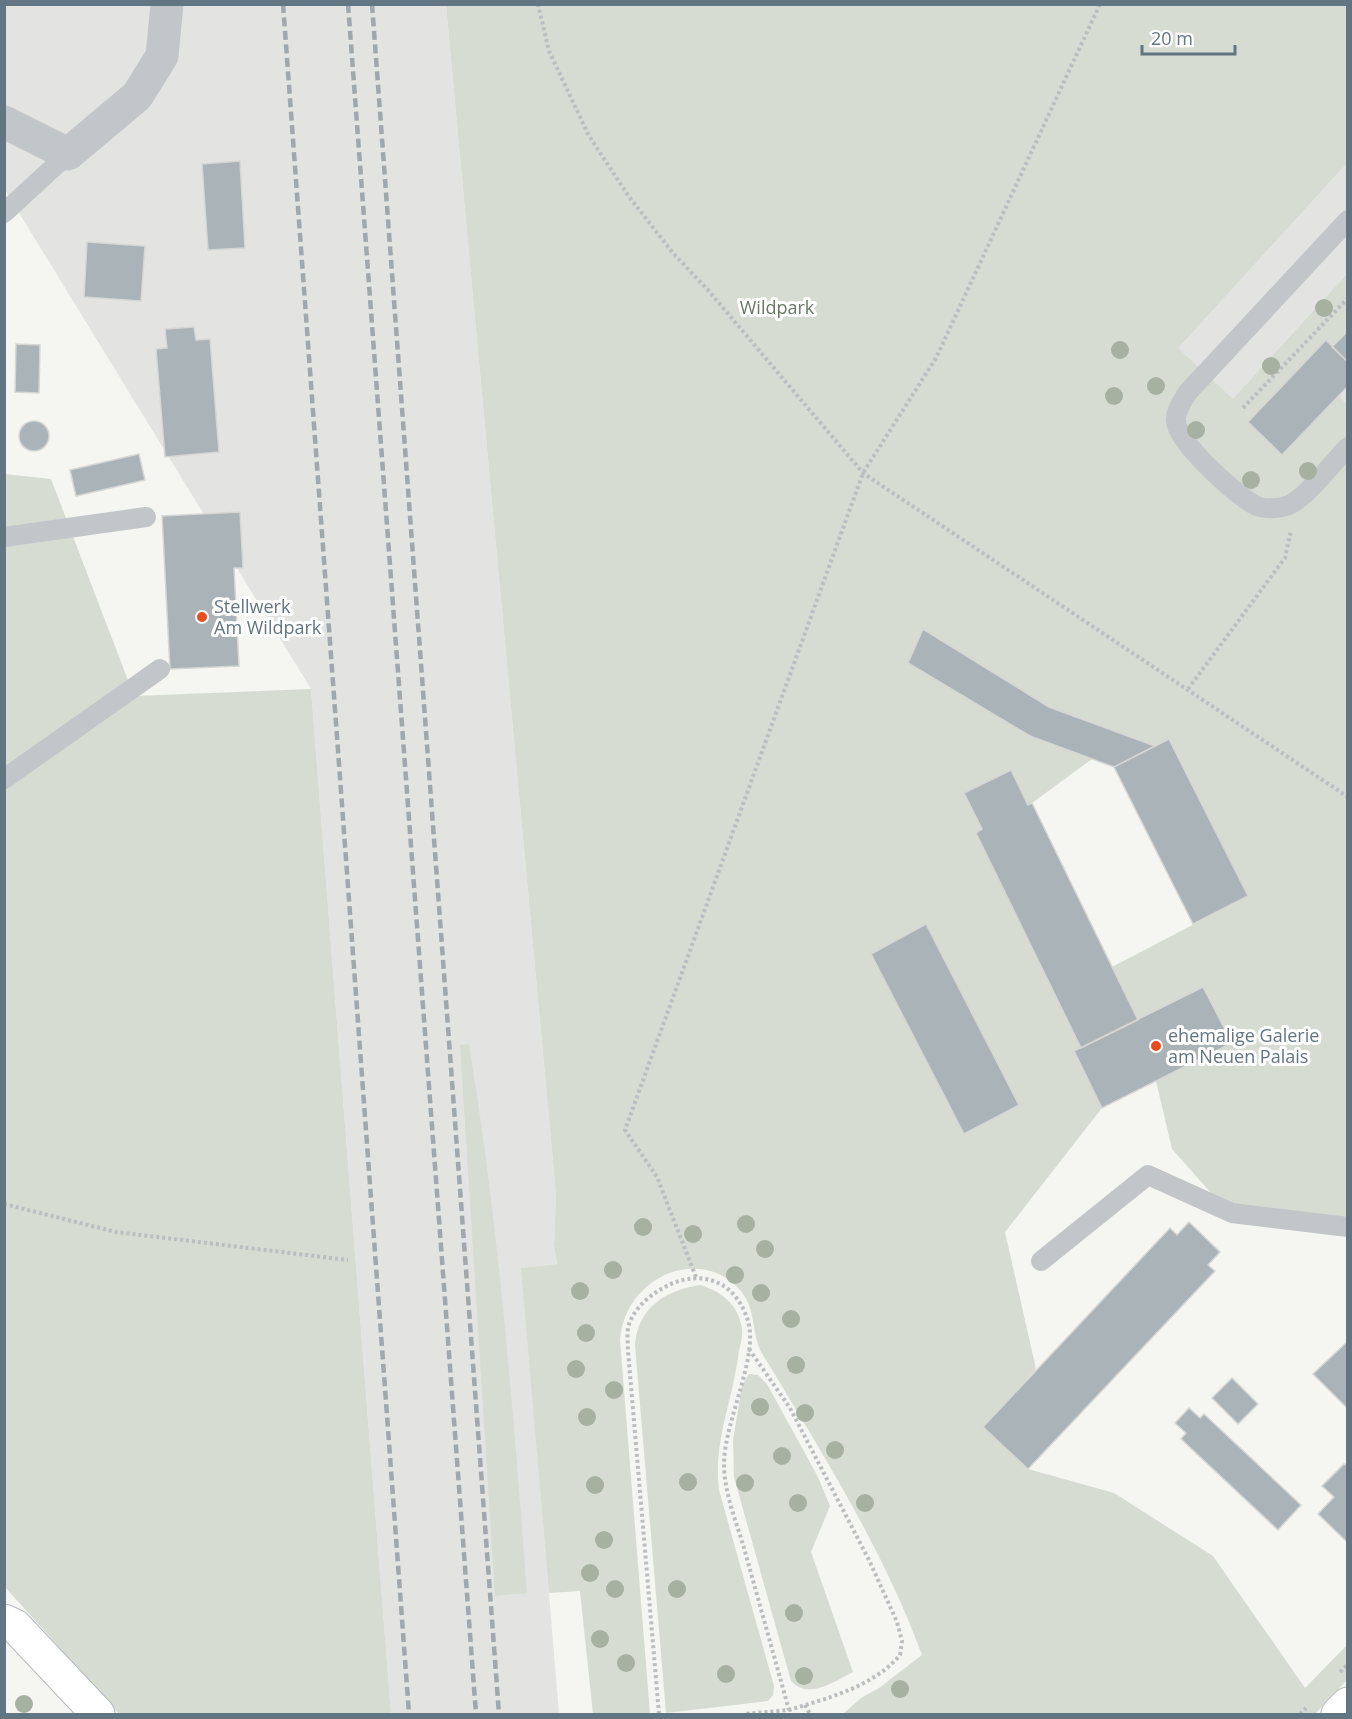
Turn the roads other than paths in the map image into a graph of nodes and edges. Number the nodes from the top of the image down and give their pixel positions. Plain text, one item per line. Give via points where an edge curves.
1 (167, 4) edge
2 (4, 122) edge
3 (68, 154) junction
4 (4, 213) edge
5 (1347, 220) edge
6 (1347, 447) edge
7 (146, 517) dead end
8 (4, 537) edge
9 (160, 669) dead end
10 (4, 779) edge
11 (1347, 1227) edge
12 (1041, 1261) dead end
13 (4, 1621) edge
14 (1347, 1704) edge
15 (98, 1714) edge
16 (1338, 1714) edge

1 - 3 street via 162,56 137,96
2 - 3 street
3 - 4 lane
5 - 6 lane via 1188,392 1175,421 1182,437 1197,453 1254,505 1280,508 1297,500
7 - 8 lane
9 - 10 lane
11 - 12 lane via 1232,1214 1148,1175
13 - 15 street via 15,1626
14 - 16 street

